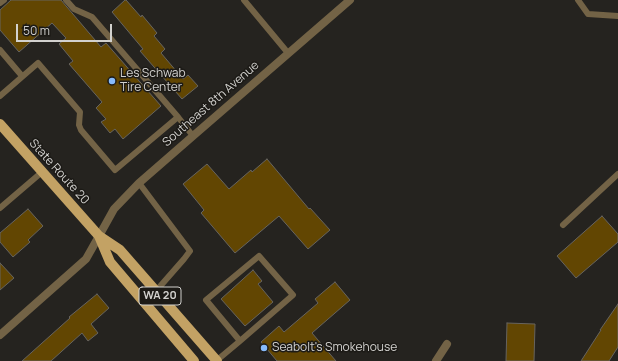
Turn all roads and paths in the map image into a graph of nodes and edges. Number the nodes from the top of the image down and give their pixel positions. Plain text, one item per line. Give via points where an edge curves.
1 (4, 0) edge
2 (66, 0) edge
3 (244, 0) edge
4 (350, 0) edge
5 (578, 0) edge
6 (0, 3) edge
7 (618, 16) edge
8 (0, 50) edge
9 (288, 53) junction
10 (22, 76) junction
11 (0, 96) edge
12 (178, 116) junction
13 (0, 124) edge
14 (192, 136) junction
15 (42, 172) junction
16 (618, 174) edge
17 (139, 183) junction
18 (0, 208) edge
19 (563, 225) dead end
20 (99, 236) junction
21 (156, 291) junction
22 (0, 335) edge
23 (240, 341) junction
24 (447, 344) dead end
25 (194, 361) edge
26 (217, 361) edge
27 (436, 361) edge

1 - 6 lane
2 - 12 lane via 74,9 92,17
3 - 9 lane
4 - 9 street, Southeast 8th Avenue
5 - 7 lane via 588,14
8 - 10 lane
9 - 14 street, Southeast 8th Avenue
10 - 11 lane
10 - 12 lane via 38,63 80,112 81,130 115,170
12 - 14 lane
13 - 15 main road, State Route 20 / WA 20
14 - 17 street, Southeast 8th Avenue
15 - 18 lane
15 - 20 main road, State Route 20 / WA 20
16 - 19 lane
17 - 20 street, Southeast 8th Avenue via 114,209
17 - 21 lane via 190,251
20 - 21 main road, State Route 20 / WA 20 via 120,250
20 - 22 street, Southeast 8th Avenue via 86,258
20 - 25 main road, State Route 20 / WA 20 via 110,262
21 - 26 main road, State Route 20 / WA 20
23 - 23 lane via 293,295 259,256 206,300
23 - 26 lane
24 - 27 street

